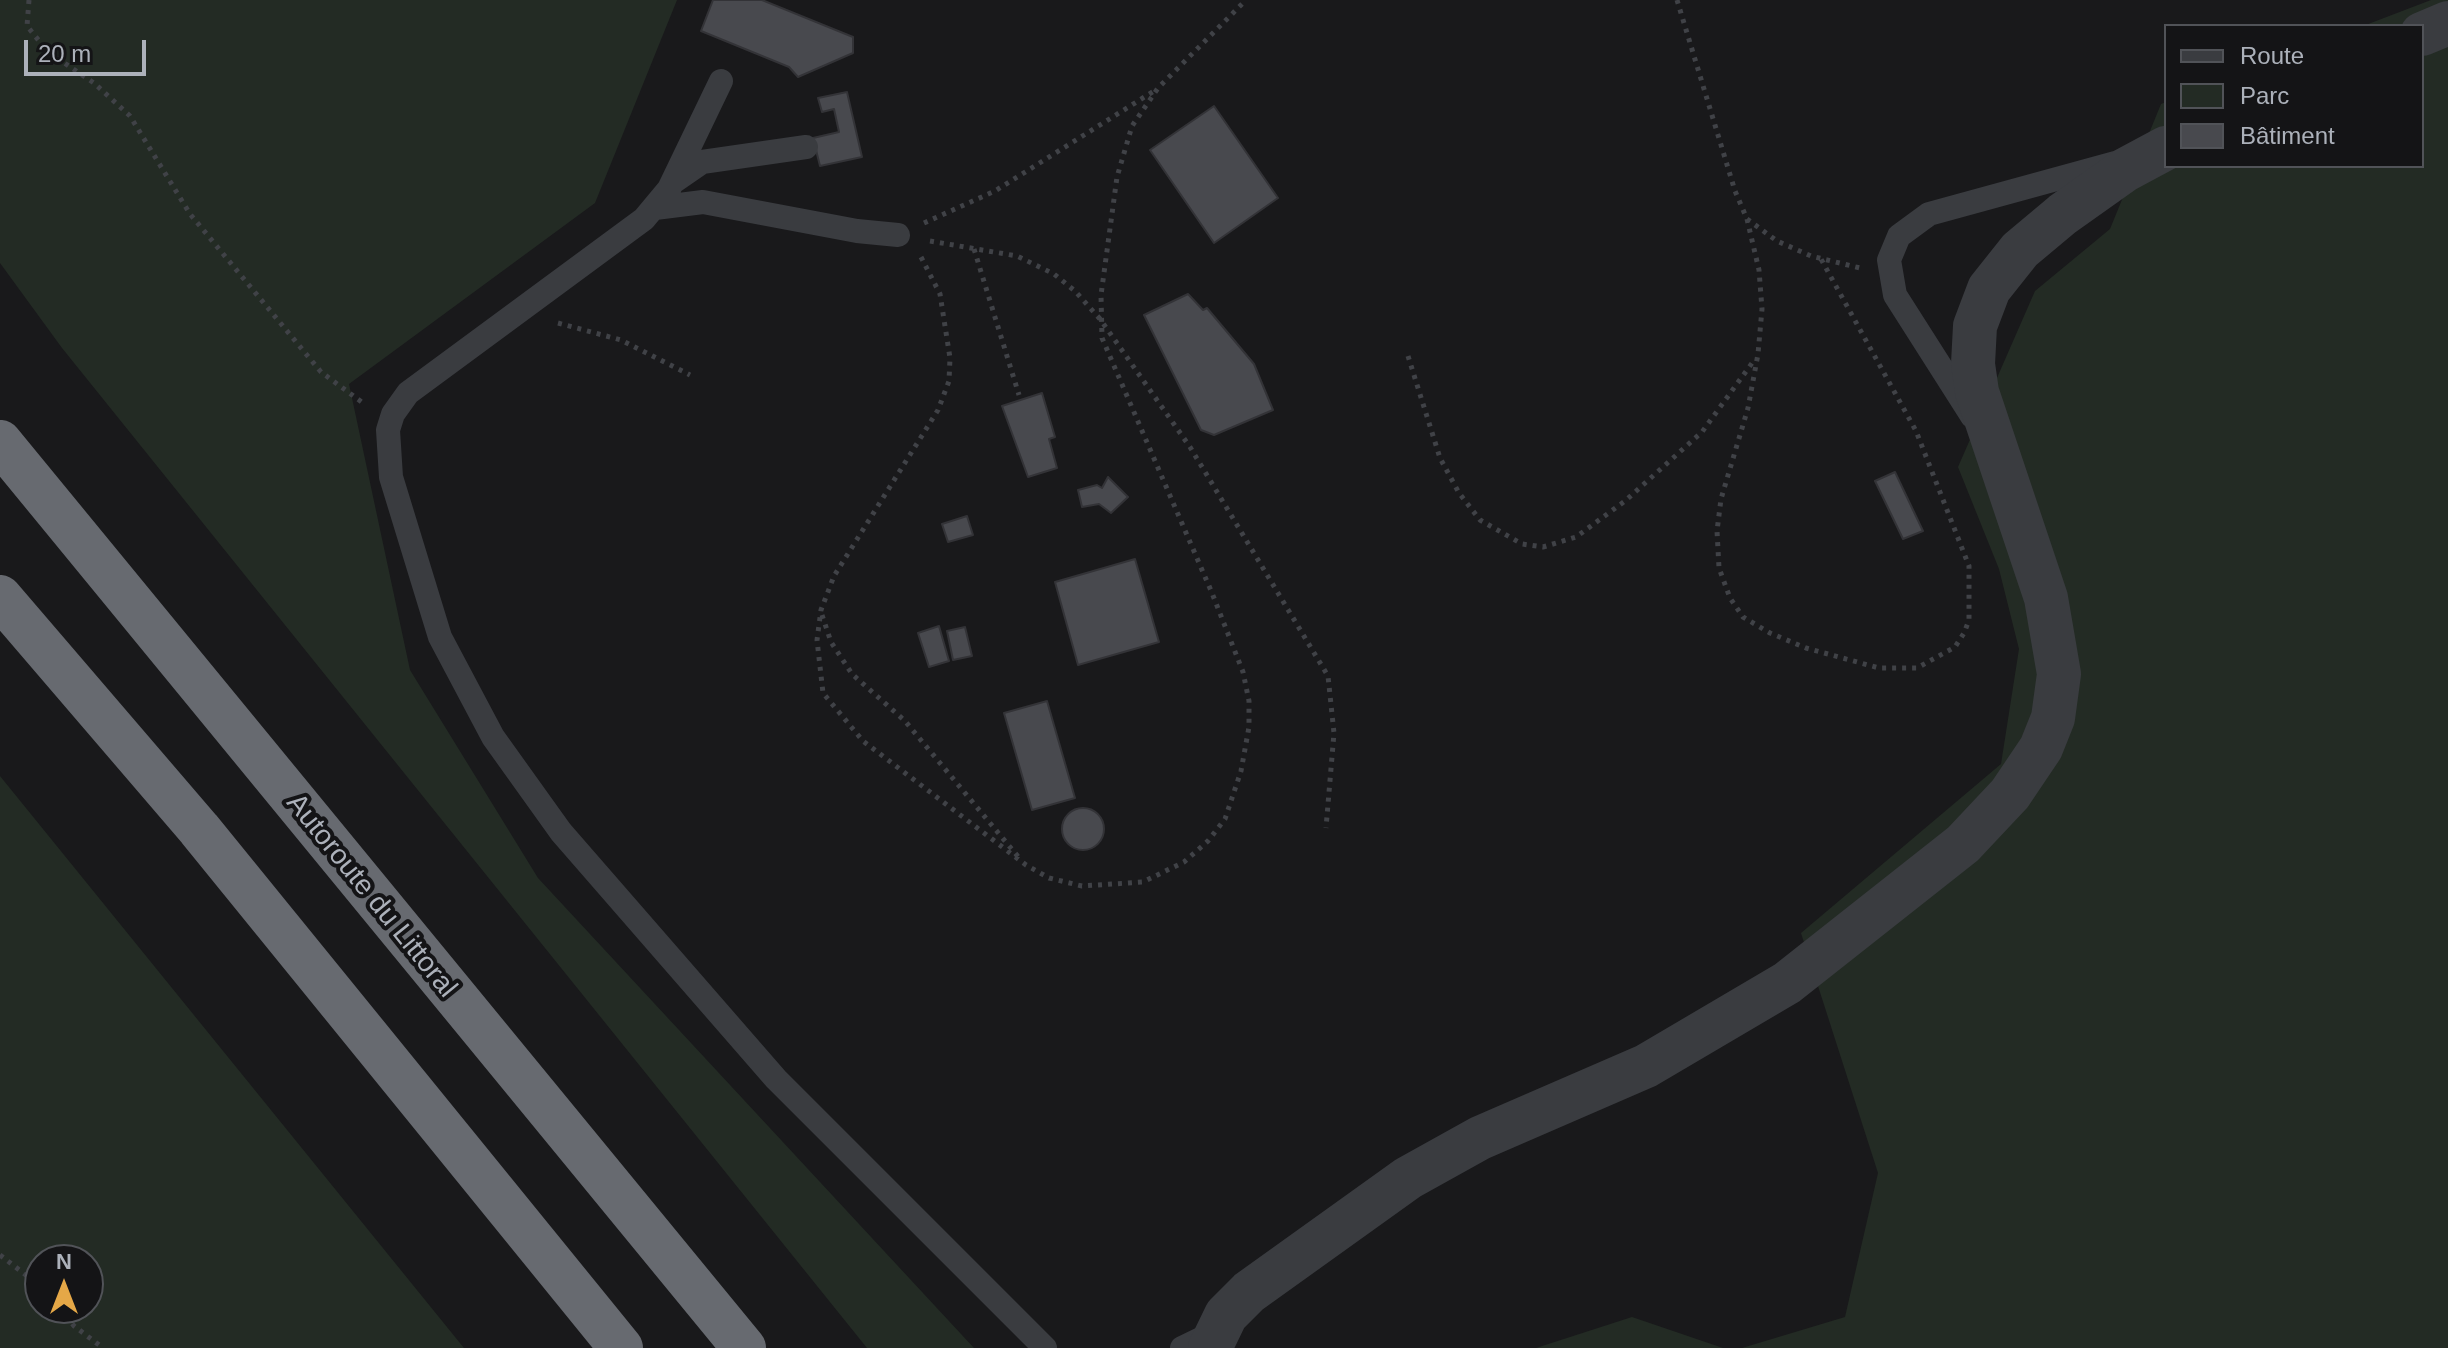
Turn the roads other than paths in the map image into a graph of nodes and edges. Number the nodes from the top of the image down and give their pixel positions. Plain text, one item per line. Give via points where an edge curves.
1 (2448, 23) edge
2 (2424, 33) edge
3 (721, 81) dead end
4 (806, 147) dead end
5 (2163, 150) edge
6 (671, 184) junction
7 (655, 208) junction
8 (898, 235) road end
9 (0, 442) edge
10 (2000, 457) junction
11 (0, 597) edge
12 (1202, 1343) edge
13 (621, 1348) edge
14 (744, 1348) edge
15 (1045, 1348) edge

1 - 2 street
3 - 6 lane
4 - 6 lane via 702,162
5 - 10 street via 2063,214 2020,250 1989,289 1975,326 1973,364 1985,420
5 - 10 lane via 1929,214 1899,236 1889,260 1895,295
6 - 7 lane
7 - 8 lane via 703,202
7 - 15 lane via 419,382 399,403 387,440 391,477 440,637 472,702 527,785 609,890 776,1079
9 - 14 highway, Autoroute du Littoral
10 - 12 street via 2046,598 2059,674 2053,718 2041,748 1992,816 1787,983 1646,1066 1480,1138 1418,1172 1249,1292
11 - 13 highway via 199,829

